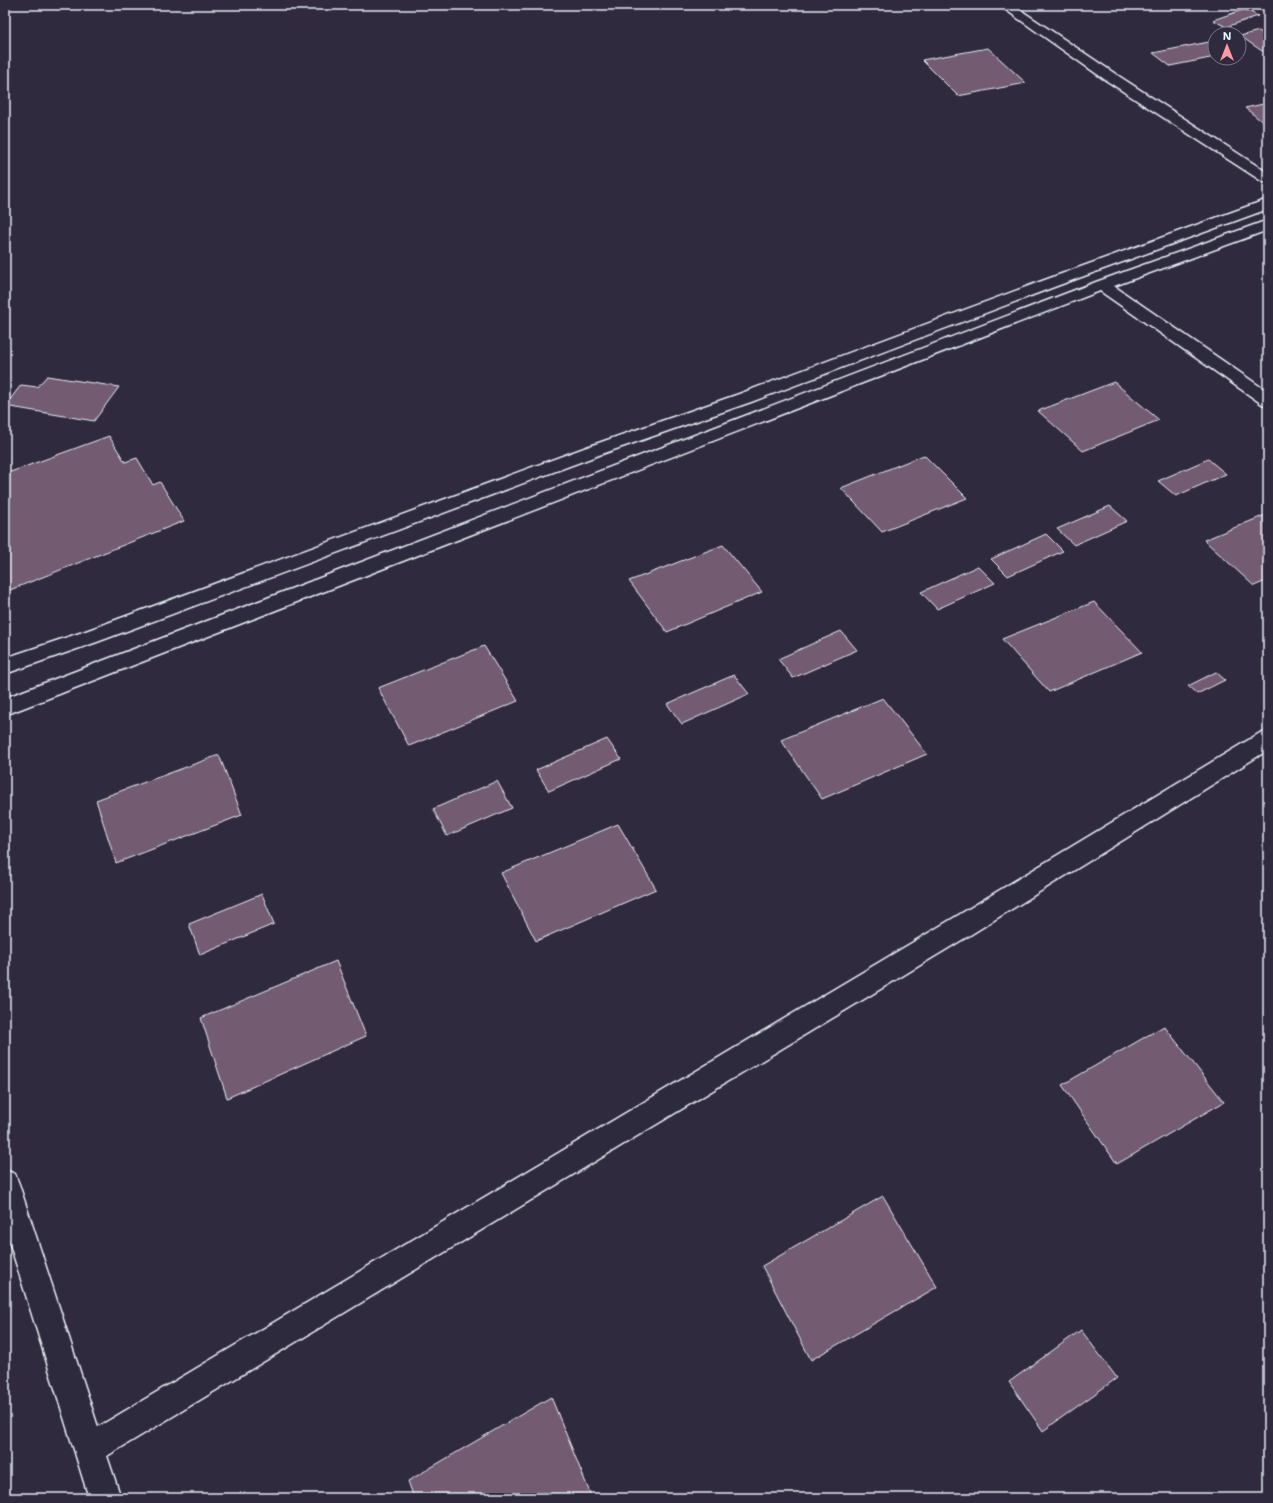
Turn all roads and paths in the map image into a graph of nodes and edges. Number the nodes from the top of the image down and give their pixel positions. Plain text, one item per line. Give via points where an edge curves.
1 (1005, 5) edge
2 (1268, 179) edge
3 (1268, 204) edge
4 (1268, 225) edge
5 (1102, 285) junction
6 (1268, 400) edge
7 (5, 666) edge
8 (5, 707) edge
9 (1268, 739) edge
10 (5, 1184) edge
11 (89, 1449) junction
12 (105, 1498) edge

1 - 2 street
3 - 7 street via 745,398
4 - 5 street
5 - 6 street
5 - 8 street
9 - 11 street via 948,935
10 - 11 street
11 - 12 street

